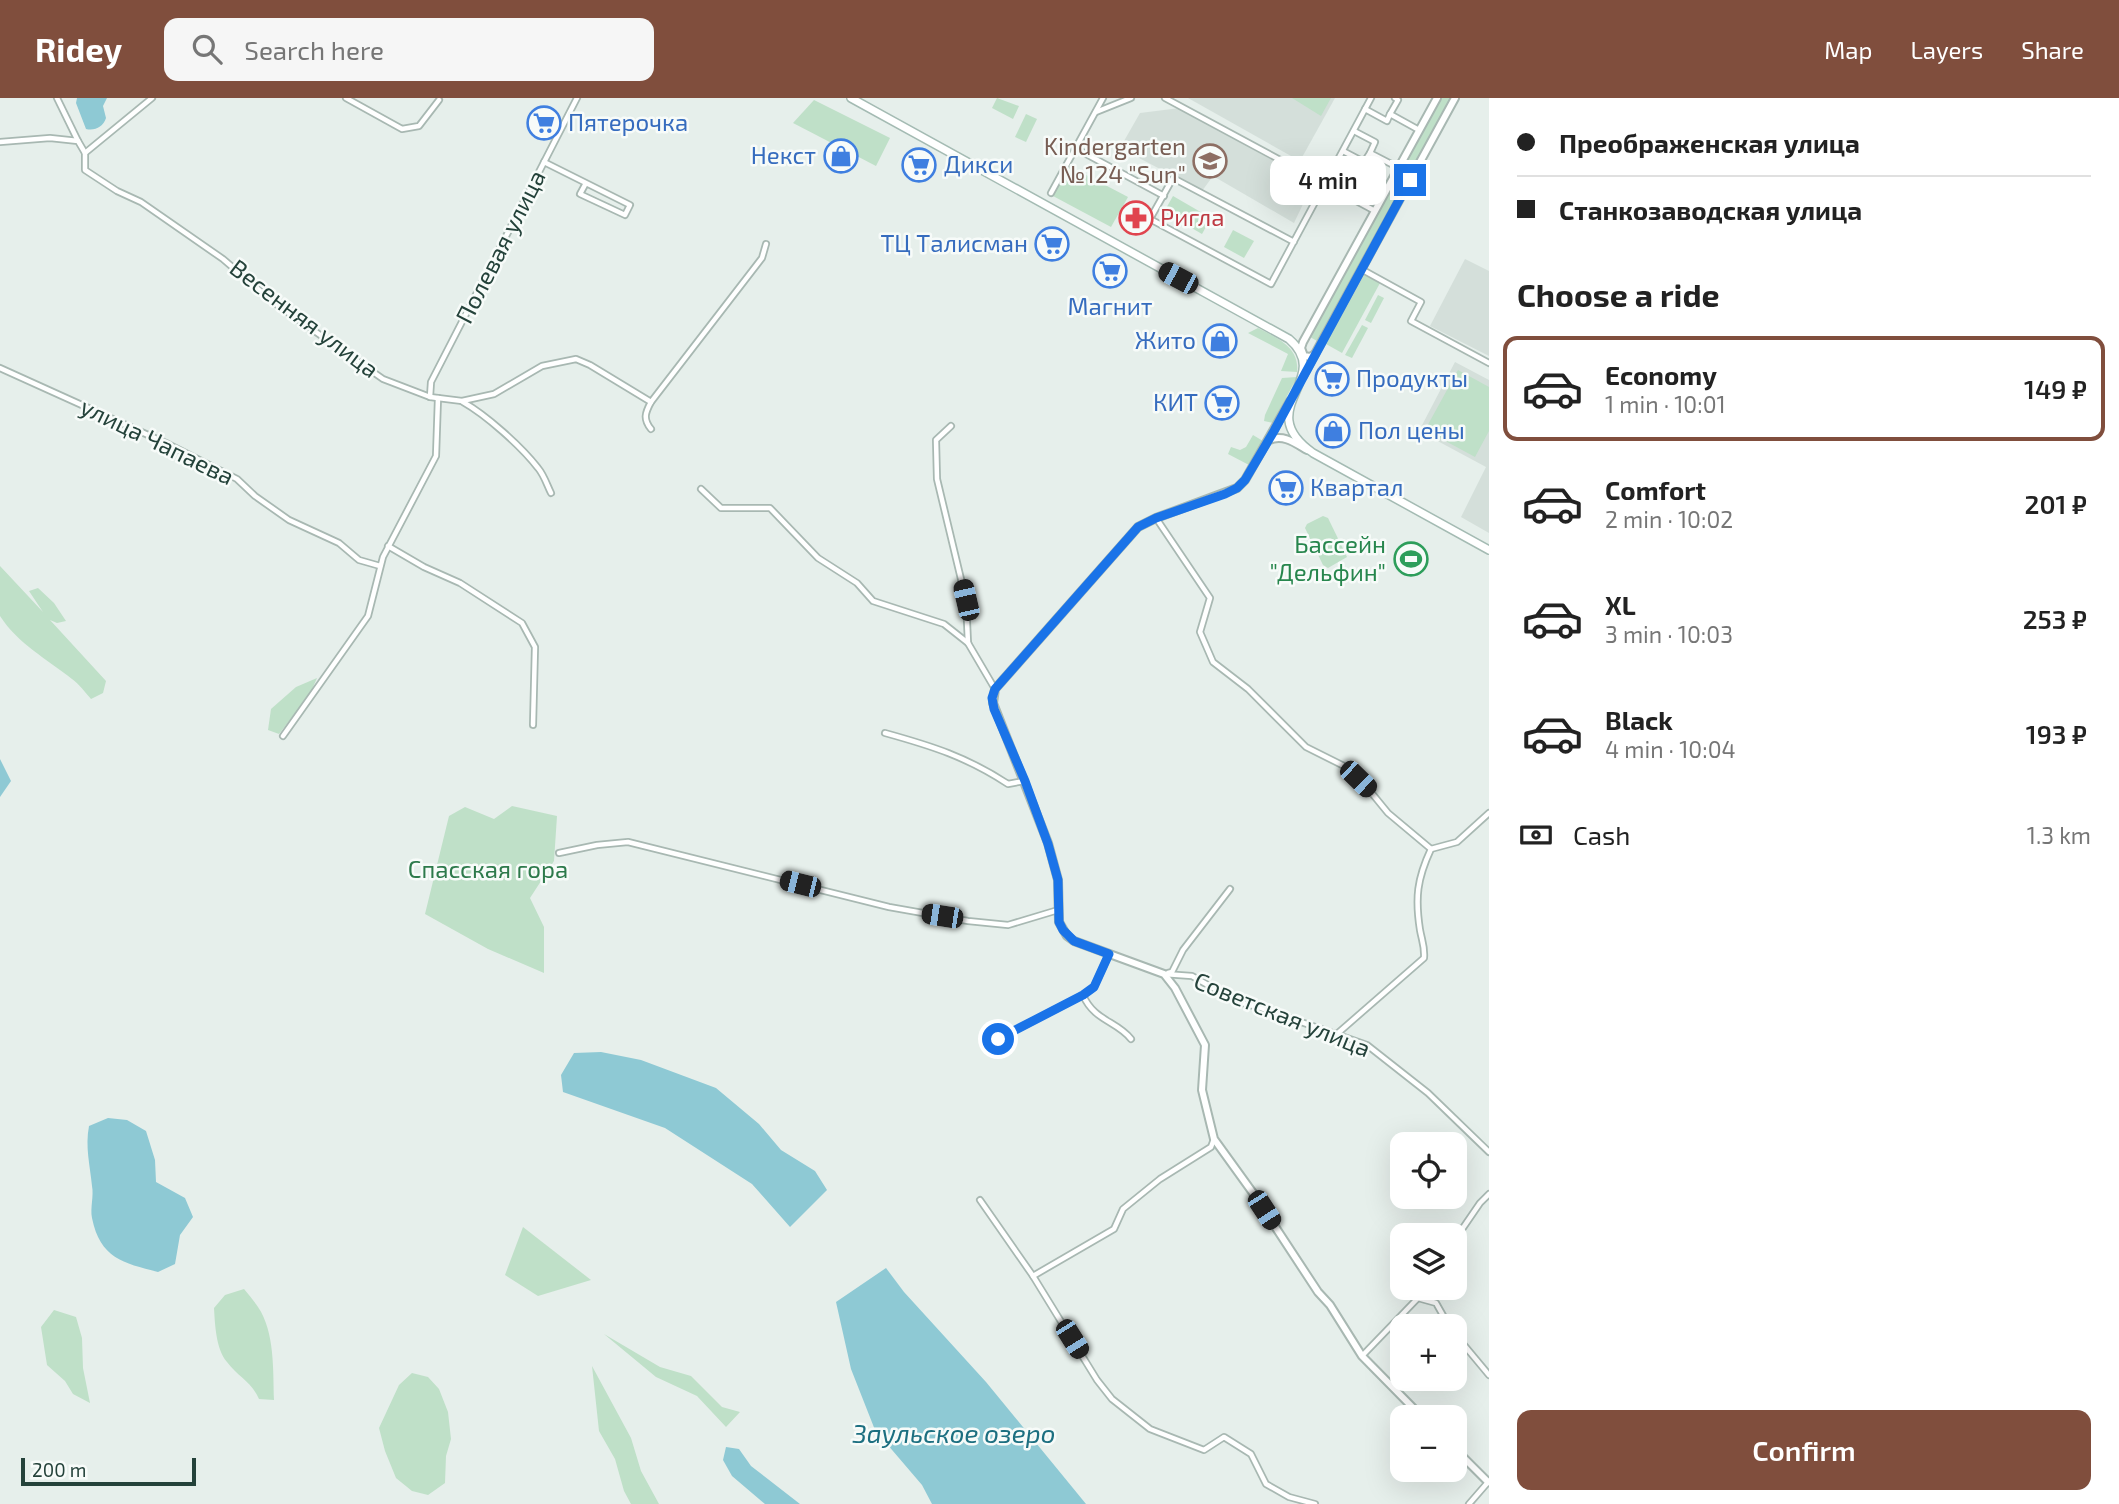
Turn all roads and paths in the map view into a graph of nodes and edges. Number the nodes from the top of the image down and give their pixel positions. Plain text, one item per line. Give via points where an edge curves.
1 (57, 98) edge
2 (152, 98) edge
3 (346, 98) edge
4 (577, 98) edge
5 (851, 98) edge
6 (1103, 98) edge
7 (1131, 98) edge
8 (1164, 98) edge
9 (1371, 98) edge
10 (1395, 98) edge
11 (1437, 98) edge
12 (1455, 98) edge
13 (439, 100) dead end
14 (1366, 109) junction
15 (1095, 113) junction
16 (1390, 114) junction
17 (1419, 130) junction
18 (1354, 131) junction
19 (78, 141) junction
20 (0, 142) edge
21 (1075, 148) junction
22 (1343, 151) junction
23 (85, 153) junction
24 (1370, 153) junction
25 (544, 162) junction
26 (1399, 168) junction
27 (586, 183) junction
28 (1323, 185) junction
29 (1051, 193) dead end
30 (1164, 196) junction
31 (1375, 211) junction
32 (1294, 242) junction
33 (766, 244) dead end
34 (1361, 269) junction
35 (1307, 335) junction
36 (1289, 340) junction
37 (1316, 353) junction
38 (1302, 354) junction
39 (1489, 363) edge
40 (0, 368) edge
41 (1301, 381) junction
42 (430, 397) junction
43 (438, 398) junction
44 (1291, 400) junction
45 (462, 401) junction
46 (651, 402) junction
47 (951, 426) dead end
48 (651, 429) dead end
49 (1268, 441) junction
50 (1313, 453) junction
51 (701, 489) dead end
52 (551, 493) dead end
53 (1156, 518) junction
54 (388, 546) junction
55 (1489, 550) edge
56 (380, 566) junction
57 (968, 643) junction
58 (995, 689) junction
59 (533, 725) dead end
60 (885, 733) dead end
61 (283, 736) dead end
62 (1025, 781) junction
63 (1489, 813) edge
64 (1431, 849) junction
65 (559, 853) dead end
66 (1230, 889) dead end
67 (1059, 910) junction
68 (1109, 954) junction
69 (1164, 974) junction
70 (1083, 995) junction
71 (1338, 1033) junction
72 (998, 1039) dead end
73 (1131, 1039) dead end
74 (1213, 1139) junction
75 (1489, 1152) edge
76 (1489, 1194) edge
77 (980, 1200) dead end
78 (1466, 1223) edge
79 (1033, 1276) junction
80 (1416, 1300) edge
81 (1425, 1300) edge
82 (1442, 1314) edge
83 (1467, 1349) edge
84 (1362, 1356) junction
85 (1489, 1375) edge
86 (1410, 1405) edge
87 (1467, 1461) edge
88 (1489, 1482) edge
89 (1315, 1504) edge
90 (1469, 1504) edge

1 - 19 street
2 - 23 street
3 - 13 street via 402,129 419,126
4 - 25 street, Полевая улица
5 - 36 main road
6 - 15 street
7 - 15 street
8 - 28 street
9 - 14 street
10 - 16 street
11 - 17 street
12 - 34 street
14 - 16 street via 1387,121
14 - 18 street
15 - 21 street
16 - 17 street
17 - 26 street
18 - 22 street
18 - 24 street via 1376,142
19 - 20 street
19 - 23 street
21 - 29 street
21 - 30 street
22 - 24 street via 1364,162
22 - 28 street
23 - 42 street, Весенняя улица via 85,170 223,259 346,355 383,379
24 - 26 street
25 - 27 street
25 - 42 street, Полевая улица via 431,383
26 - 31 street
27 - 27 street via 630,205 625,215 580,194
28 - 31 street
28 - 32 street
30 - 32 street via 1173,177
30 - 32 street via 1150,219 1271,284
31 - 35 street
33 - 46 street via 762,258
34 - 37 street
34 - 39 street via 1421,302 1410,321
35 - 36 street via 1299,341
35 - 38 street
36 - 38 main road
37 - 38 street via 1308,358
37 - 41 street
38 - 41 main road
40 - 56 street, улица Чапаева via 237,479 289,520 340,543 359,560
41 - 44 main road
42 - 43 street, Весенняя улица
43 - 45 street, Весенняя улица
43 - 54 street via 436,456
44 - 49 street
44 - 50 main road via 1291,431
45 - 46 street, Весенняя улица via 494,394 542,366 576,359
45 - 52 street via 527,456
46 - 48 street via 645,423
47 - 57 street via 936,440 937,479 966,600
49 - 50 street via 1284,438
49 - 53 street via 1237,488
50 - 55 main road
51 - 57 street via 721,508 771,508 818,558 857,583 873,601 944,624
53 - 58 street via 1138,527
53 - 64 street via 1210,598 1200,632 1213,662 1248,689 1306,747 1346,767 1388,813
54 - 56 street
54 - 59 street via 460,583 523,623 535,647
56 - 61 street via 368,616
57 - 58 street
58 - 62 street via 994,709
60 - 62 street via 948,751 1008,784
62 - 67 street via 1058,880
63 - 64 street via 1457,842
64 - 71 street via 1420,873 1417,902 1424,958
65 - 67 street via 628,842 889,907 995,924 1022,923
66 - 69 street via 1183,950 1172,972
67 - 68 street via 1059,922 1067,936
68 - 69 street
68 - 70 street via 1094,987
69 - 71 street, Советская улица via 1192,976 1238,1002
69 - 74 street via 1205,1045 1202,1090
70 - 72 street
70 - 73 street via 1090,1009
71 - 75 street, Советская улица via 1367,1045 1428,1093
74 - 79 street via 1211,1147 1123,1209 1114,1229
74 - 84 street
76 - 78 street
77 - 79 street
79 - 89 street via 1097,1380 1150,1429 1204,1450 1224,1437 1251,1454 1266,1483 1289,1497
80 - 84 street
81 - 82 street via 1436,1303
83 - 85 street
84 - 86 street
87 - 88 street
88 - 90 street

